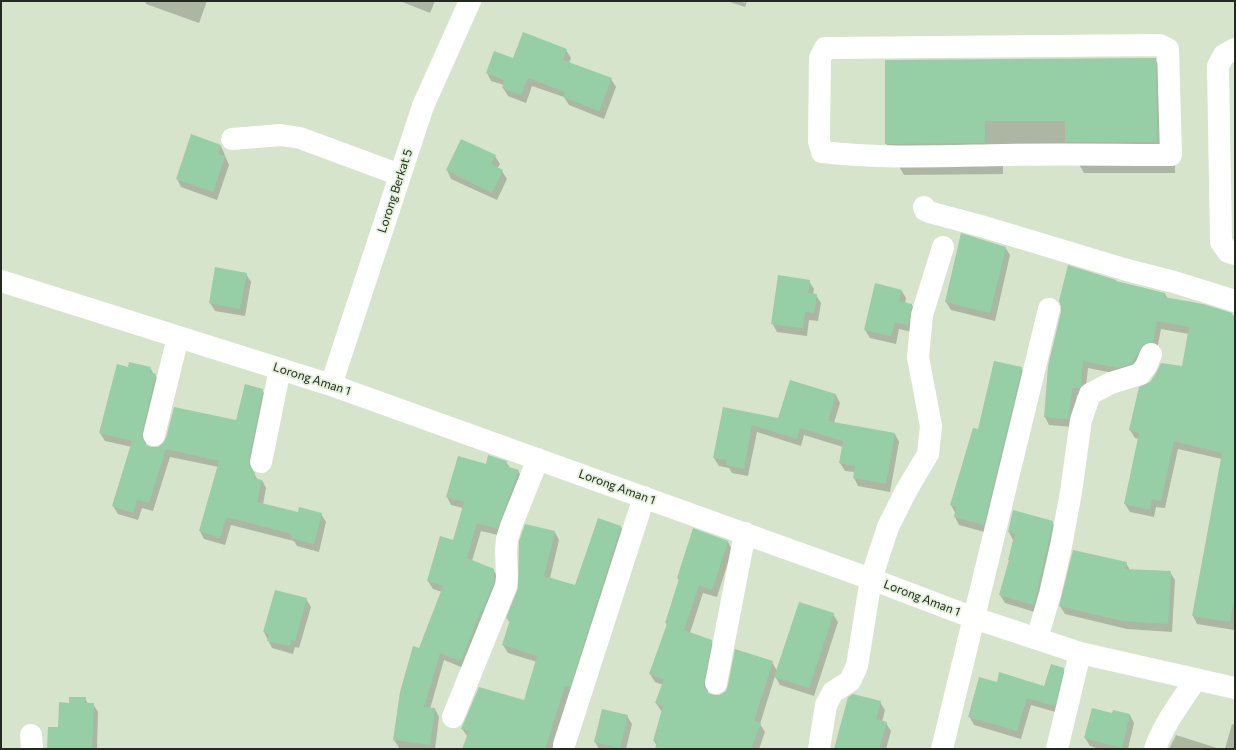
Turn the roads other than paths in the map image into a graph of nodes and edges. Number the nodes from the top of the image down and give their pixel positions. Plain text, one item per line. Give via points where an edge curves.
1 (470, 1) edge
2 (1235, 49) edge
3 (232, 139) dead end
4 (1171, 156) joint
5 (400, 175) junction
6 (924, 207) dead end
7 (943, 247) dead end
8 (1235, 254) edge
9 (1, 281) edge
10 (1235, 301) edge
11 (1049, 309) dead end
12 (178, 337) junction
13 (1151, 354) dead end
14 (280, 369) junction
15 (331, 385) junction
16 (154, 435) dead end
17 (538, 459) junction
18 (261, 462) dead end
19 (644, 497) junction
20 (744, 533) junction
21 (871, 579) junction
22 (974, 618) junction
23 (1037, 639) junction
24 (1080, 654) junction
25 (1196, 679) junction
26 (716, 683) dead end
27 (1235, 688) edge
28 (453, 717) dead end
29 (564, 745) dead end
30 (819, 749) edge
31 (942, 749) edge
32 (1057, 749) edge
33 (1155, 749) edge

1 - 5 street, Lorong Berkat 5 via 423,106
2 - 8 street via 1224,54 1218,66 1221,242 1228,252
3 - 5 street via 281,135 300,138
4 - 4 street via 923,156 822,152 819,142 820,58 826,48 1160,45 1168,49
5 - 15 street, Lorong Berkat 5
6 - 10 street via 929,212
7 - 21 street via 922,315 918,357 931,426 928,454 888,527
9 - 12 street, Lorong Aman 1
11 - 22 street
12 - 14 street, Lorong Aman 1
12 - 16 street
13 - 23 street via 1140,374 1112,383 1090,394 1081,420 1061,546
14 - 15 street, Lorong Aman 1
14 - 18 street
15 - 17 street, Lorong Aman 1
17 - 19 street, Lorong Aman 1
17 - 28 street via 507,539 506,586
19 - 20 street, Lorong Aman 1
19 - 29 street
20 - 21 street, Lorong Aman 1
20 - 26 street
21 - 22 street, Lorong Aman 1
21 - 30 street via 857,666 850,681 833,692 826,705
22 - 23 street, Lorong Aman 1
22 - 31 street
23 - 24 street, Lorong Aman 1
24 - 25 street, Lorong Aman 1
24 - 32 street
25 - 27 street, Lorong Aman 1
25 - 33 street via 1167,722

